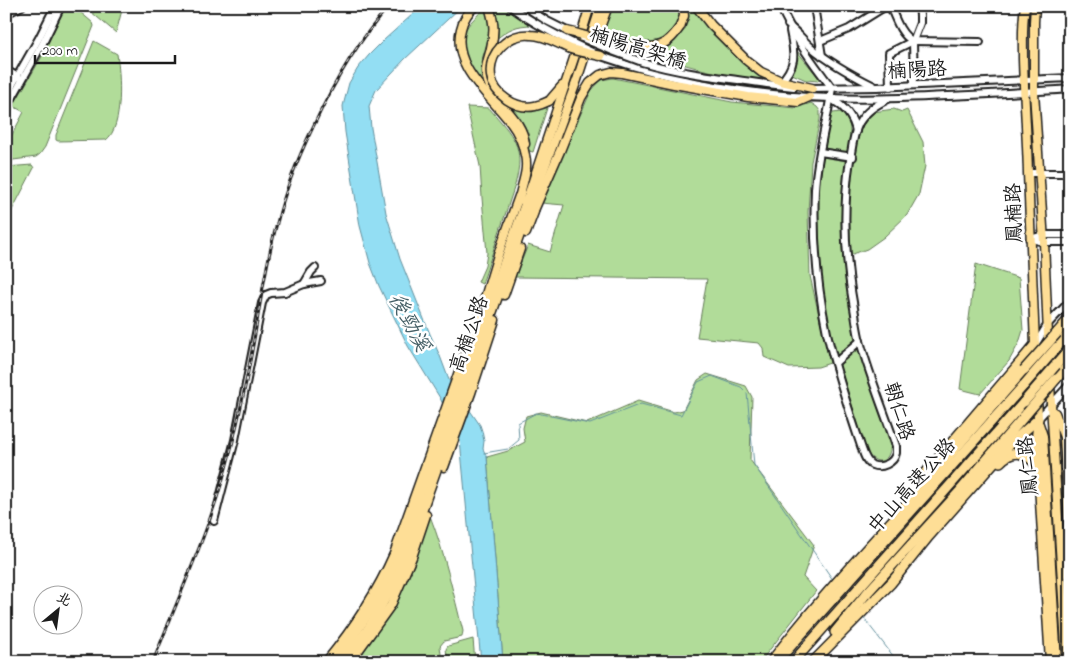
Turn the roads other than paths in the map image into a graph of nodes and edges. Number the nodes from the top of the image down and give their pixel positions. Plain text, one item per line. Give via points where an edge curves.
1 (21, 6) edge
2 (55, 6) edge
3 (62, 6) edge
4 (474, 6) edge
5 (489, 6) edge
6 (510, 6) edge
7 (524, 6) edge
8 (590, 6) edge
9 (600, 6) edge
10 (608, 6) edge
11 (683, 6) edge
12 (696, 6) edge
13 (702, 6) edge
14 (780, 6) edge
15 (814, 6) edge
16 (886, 6) edge
17 (890, 6) edge
18 (919, 6) edge
19 (1025, 6) edge
20 (1035, 6) edge
21 (6, 14) edge
22 (788, 25) junction
23 (567, 31) junction
24 (719, 31) junction
25 (820, 41) junction
26 (913, 41) junction
27 (980, 42) dead end
28 (586, 55) junction
29 (601, 56) junction
30 (822, 56) junction
31 (6, 70) edge
32 (20, 78) junction
33 (1070, 78) edge
34 (1023, 80) junction
35 (1034, 80) junction
36 (565, 83) junction
37 (779, 83) junction
38 (914, 85) junction
39 (877, 87) junction
40 (890, 87) junction
41 (812, 88) joint
42 (832, 88) junction
43 (1070, 89) edge
44 (1024, 92) junction
45 (1034, 92) junction
46 (767, 93) joint
47 (6, 96) edge
48 (809, 97) junction
49 (830, 98) junction
50 (888, 99) junction
51 (6, 109) edge
52 (856, 131) junction
53 (820, 152) junction
54 (525, 155) junction
55 (852, 157) junction
56 (1028, 173) junction
57 (1070, 173) edge
58 (1040, 174) junction
59 (523, 197) junction
60 (531, 211) junction
61 (1070, 235) edge
62 (1030, 239) junction
63 (1044, 239) junction
64 (514, 240) junction
65 (1070, 242) edge
66 (315, 268) dead end
67 (321, 281) dead end
68 (304, 284) junction
69 (1070, 301) edge
70 (1070, 318) edge
71 (1048, 324) junction
72 (1070, 332) edge
73 (860, 341) junction
74 (1035, 345) junction
75 (1070, 349) edge
76 (835, 363) junction
77 (1070, 363) edge
78 (464, 384) junction
79 (1070, 384) edge
80 (1052, 404) junction
81 (1038, 419) junction
82 (449, 426) junction
83 (1038, 468) junction
84 (965, 495) junction
85 (214, 521) dead end
86 (1070, 537) edge
87 (863, 553) junction
88 (838, 587) junction
89 (858, 610) junction
90 (326, 662) edge
91 (334, 662) edge
92 (342, 662) edge
93 (350, 662) edge
94 (771, 662) edge
95 (777, 662) edge
96 (793, 662) edge
97 (813, 662) edge
98 (1050, 662) edge
99 (1057, 662) edge
100 (1067, 662) edge

1 - 21 street
2 - 32 street
3 - 32 street
4 - 54 main road via 461,27 459,39 465,64 512,124
5 - 54 main road via 494,26 486,70 490,87 520,127
6 - 29 street, 楠陽高架橋, bridge via 535,24
7 - 23 street, bridge
8 - 36 main road, 高楠公路
9 - 28 main road, 高楠公路
10 - 28 main road
11 - 23 main road, bridge via 680,27 660,45 636,47
12 - 24 main road
13 - 24 main road
14 - 22 street
15 - 25 street
16 - 25 street via 849,29
17 - 26 street via 906,38
18 - 26 street via 920,23
19 - 34 main road, 鳳楠路
20 - 35 main road, 鳳楠路
22 - 30 street
22 - 37 street via 794,58 791,68
22 - 42 street
23 - 37 street, bridge via 643,62 767,84
24 - 37 main road via 746,60
25 - 30 street
26 - 27 street
26 - 38 street
26 - 40 street via 890,52
28 - 60 main road, 高楠公路
29 - 36 main road, bridge via 538,36 522,35 502,45 493,60 493,81 499,92 521,106 549,101
29 - 46 street, 楠陽高架橋 via 669,76
30 - 39 street
31 - 32 street
32 - 47 street
32 - 51 street
33 - 35 street, 楠陽路
34 - 35 street, 楠陽路
34 - 38 street, 楠陽路
34 - 44 main road, 鳳楠路
35 - 45 main road, 鳳楠路
36 - 59 main road, 高楠公路
37 - 41 main road
38 - 40 street, 楠陽路
39 - 40 street, 楠陽路
39 - 42 street, 楠陽路
41 - 42 street, 楠陽路
42 - 49 street, 朝仁路
43 - 45 street, 楠陽路
44 - 45 street, 楠陽路
44 - 50 street, 楠陽路
44 - 56 main road, 鳳楠路
45 - 58 main road, 鳳楠路
46 - 48 street, 楠陽路
48 - 49 street, 楠陽路
48 - 60 main road via 798,102 748,97 622,73 600,75 581,98
49 - 50 street, 楠陽路
49 - 52 street via 845,109
49 - 53 street, 朝仁路
50 - 52 street, 朝仁路 via 868,112
52 - 55 street, 朝仁路
53 - 55 street
53 - 76 street, 朝仁路 via 815,188 816,258
54 - 59 main road
55 - 73 street, 朝仁路 via 846,192 846,252
56 - 58 street
56 - 62 main road, 鳳楠路
57 - 58 street
58 - 63 main road, 鳳楠路
59 - 64 main road, 高楠公路
59 - 64 main road via 516,217
60 - 64 main road, 高楠公路
60 - 64 main road via 526,227
61 - 63 street
62 - 63 street
62 - 74 main road, 鳳楠路
63 - 65 street
63 - 71 main road, 鳳楠路
64 - 78 main road, 高楠公路
64 - 78 main road, 高楠公路 via 483,304
66 - 68 street
67 - 68 street
68 - 85 street via 266,295 262,303 235,440
69 - 71 street
70 - 87 highway, bridge
71 - 74 street
71 - 80 main road, 鳳楠路
72 - 88 highway, 中山高速公路, bridge
73 - 76 street
73 - 76 street, 朝仁路 via 896,446 896,455 891,462 878,466 865,458
74 - 81 main road, 鳳楠路
74 - 87 highway via 911,491
75 - 96 highway, 中山高速公路, bridge
77 - 89 highway, bridge
78 - 82 main road, 高楠公路
78 - 82 main road, 高楠公路
79 - 80 street
80 - 81 street
80 - 86 main road, 鳳仁路 via 1064,437
80 - 100 main road, 鳳仁路
81 - 83 main road, 鳳仁路
81 - 84 highway
81 - 99 main road, 鳳仁路 via 1043,436
82 - 90 main road, 高楠公路 via 385,574
82 - 91 main road, 高楠公路 via 391,576
82 - 92 main road, 高楠公路 via 396,579 367,630
82 - 93 main road, 高楠公路 via 431,502 412,557 391,605
83 - 84 highway via 1028,456 1008,456
83 - 98 main road, 鳳仁路
84 - 89 highway via 890,583
87 - 88 highway
88 - 94 highway via 794,632
88 - 95 highway, 中山高速公路
89 - 97 highway

